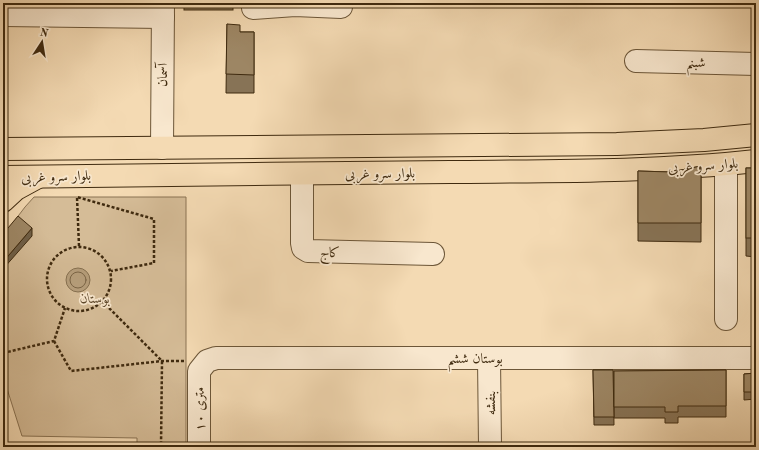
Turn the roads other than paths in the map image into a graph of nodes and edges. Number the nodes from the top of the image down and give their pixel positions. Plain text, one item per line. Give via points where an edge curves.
1 (295, 4) edge
2 (253, 8) dead end
3 (342, 8) dead end
4 (163, 10) edge
5 (3, 15) edge
6 (636, 61) dead end
7 (756, 64) edge
8 (756, 135) edge
9 (162, 148) junction
10 (3, 149) edge
11 (756, 161) edge
12 (726, 165) junction
13 (302, 174) junction
14 (38, 176) junction
15 (3, 177) edge
16 (3, 201) edge
17 (433, 254) dead end
18 (726, 319) dead end
19 (489, 358) junction
20 (756, 358) edge
21 (199, 372) joint
22 (199, 447) edge
23 (490, 447) edge

1 - 2 street
1 - 3 street
4 - 5 street
4 - 9 street, آسمان
6 - 7 street, شبنم
8 - 9 main road, بلوار سرو غربی via 617,144
9 - 10 main road, بلوار سرو غربی
11 - 12 main road, بلوار سرو غربی
12 - 13 main road, بلوار سرو غربی via 618,170
12 - 18 street
13 - 14 main road, بلوار سرو غربی via 135,173
13 - 17 street, کاج via 303,248 308,251
14 - 15 main road, بلوار سرو غربی
14 - 16 main road via 16,189
19 - 20 street, بوستان ششم
19 - 21 street, بوستان ششم via 216,358 207,361
19 - 23 street, بنفشه
21 - 22 street, ۱۰ متری

